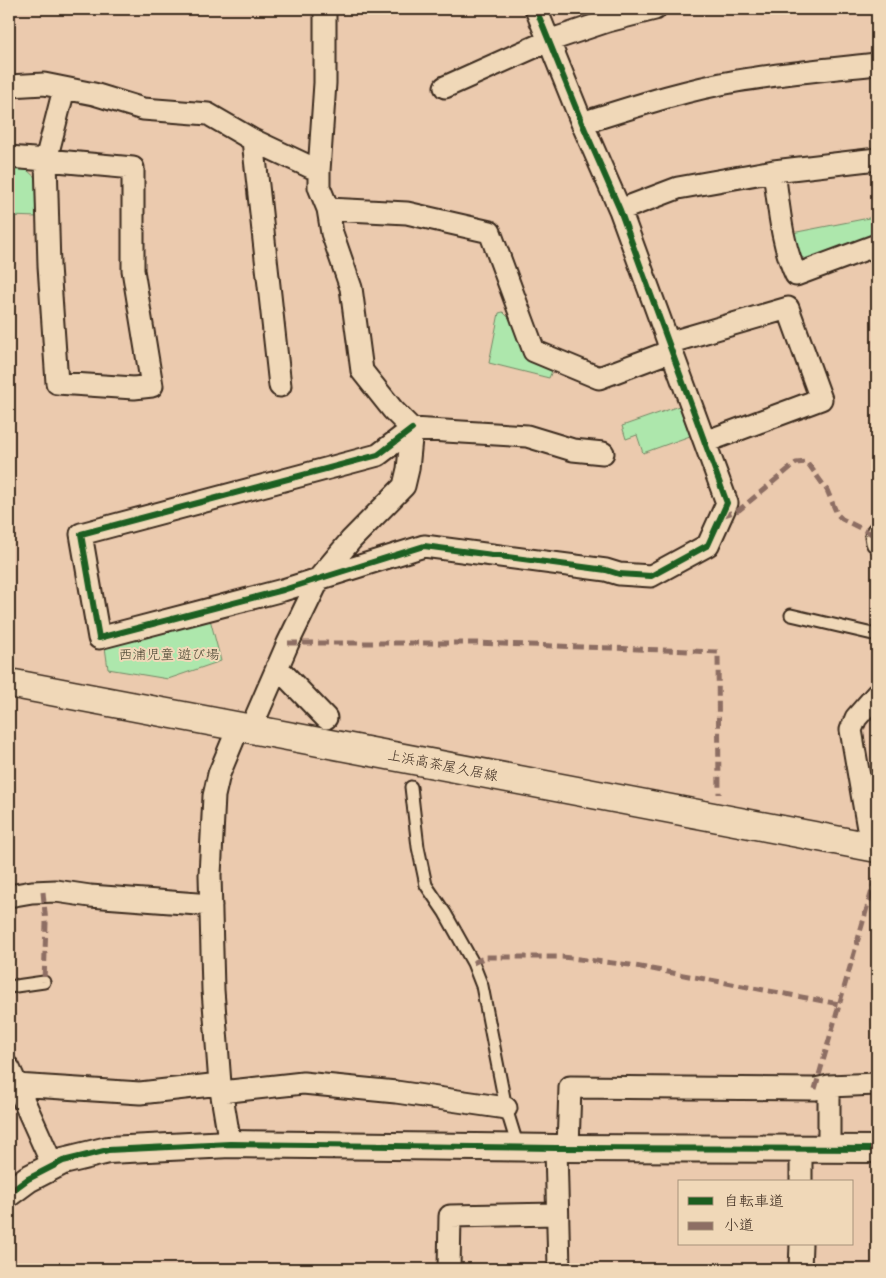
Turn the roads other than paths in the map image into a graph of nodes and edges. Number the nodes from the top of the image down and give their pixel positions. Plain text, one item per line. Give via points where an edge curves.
1 (325, 9) edge
2 (536, 9) edge
3 (655, 9) edge
4 (548, 41) junction
5 (877, 64) edge
6 (9, 86) edge
7 (444, 87) dead end
8 (64, 89) junction
9 (582, 124) junction
10 (253, 140) junction
11 (9, 157) edge
12 (877, 159) edge
13 (46, 160) junction
14 (319, 171) junction
15 (774, 171) junction
16 (328, 209) junction
17 (620, 210) junction
18 (877, 252) edge
19 (669, 347) junction
20 (280, 386) dead end
21 (412, 429) junction
22 (705, 442) junction
23 (603, 453) dead end
24 (877, 533) edge
25 (877, 542) edge
26 (320, 577) junction
27 (791, 615) dead end
28 (877, 634) edge
29 (277, 667) junction
30 (9, 683) edge
31 (877, 694) edge
32 (326, 718) dead end
33 (245, 727) junction
34 (411, 787) dead end
35 (874, 847) edge
36 (9, 896) edge
37 (210, 905) junction
38 (44, 982) dead end
39 (9, 987) edge
40 (13, 1076) edge
41 (877, 1084) edge
42 (829, 1086) junction
43 (220, 1088) junction
44 (506, 1108) junction
45 (230, 1144) junction
46 (518, 1147) junction
47 (562, 1148) junction
48 (877, 1149) edge
49 (801, 1150) junction
50 (829, 1150) junction
51 (53, 1166) junction
52 (801, 1180) edge
53 (9, 1193) edge
54 (557, 1214) junction
55 (800, 1246) edge
56 (449, 1269) edge
57 (559, 1269) edge
58 (800, 1269) edge

1 - 14 street via 325,83
2 - 4 street
3 - 4 street
4 - 7 street
4 - 9 street
5 - 9 street via 727,83 658,99
6 - 8 street via 44,84
8 - 10 street via 143,108 208,114
8 - 13 street
9 - 17 street
10 - 14 street
10 - 20 street
11 - 13 street
12 - 15 street
13 - 13 street via 133,168 133,270 152,386 134,388 58,383 49,266
14 - 16 street via 319,187
15 - 17 street via 678,188
15 - 18 street via 783,236 796,275 874,246
16 - 19 street via 407,213 490,232 534,352 599,378
16 - 21 street via 332,233 352,288 362,371
17 - 19 street
19 - 22 street
19 - 22 street via 788,308 821,399
21 - 23 street via 527,436 572,450
21 - 26 street via 404,486
21 - 26 street via 378,455 81,534 99,638 283,590
22 - 26 street via 727,503 708,544 651,576 424,546
24 - 25 street
26 - 29 street
27 - 28 lane
29 - 32 street
29 - 33 street
30 - 33 main road, 上浜高茶屋久居線
31 - 35 street via 856,718 851,730
33 - 35 main road, 上浜高茶屋久居線
33 - 37 street via 218,774 214,796
34 - 44 lane via 426,884 473,963 482,986
36 - 37 street via 56,891
37 - 43 street
38 - 39 lane
40 - 43 street via 140,1093
40 - 51 street
41 - 42 street
42 - 47 street via 816,1089 565,1087
42 - 50 street
43 - 44 street via 304,1083
43 - 45 street
44 - 46 lane
45 - 46 street
45 - 51 street via 108,1150
46 - 47 street
47 - 49 street
47 - 54 street
48 - 50 street
49 - 50 street
49 - 52 street
51 - 53 street
54 - 56 street via 450,1216
54 - 57 street
55 - 58 street

